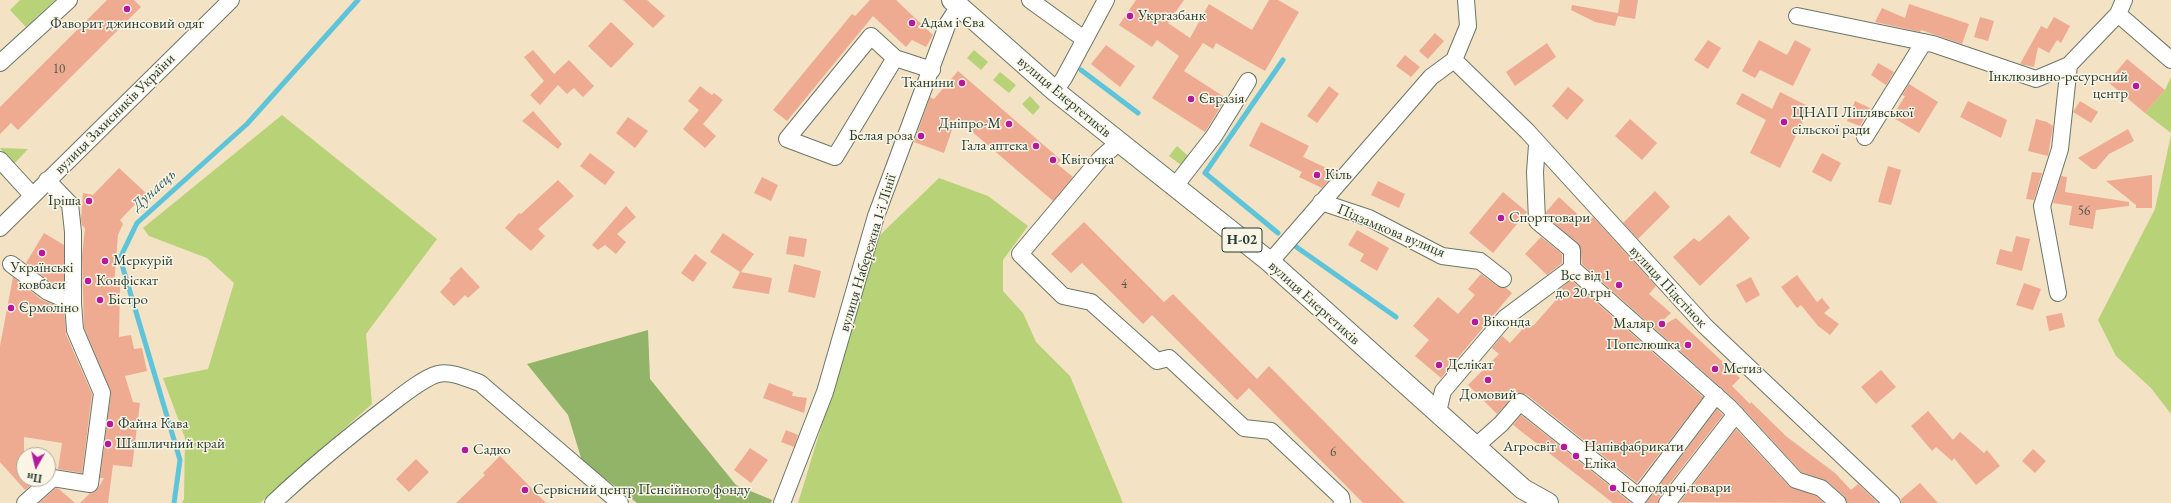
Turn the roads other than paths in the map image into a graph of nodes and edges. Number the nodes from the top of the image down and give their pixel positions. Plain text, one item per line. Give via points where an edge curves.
1 (69, 0) edge
2 (231, 0) edge
3 (1030, 0) edge
4 (1106, 0) edge
5 (1466, 0) edge
6 (955, 3) edge
7 (2121, 7) edge
8 (1797, 16) dead end
9 (1084, 39) junction
10 (1924, 42) junction
11 (895, 58) junction
12 (1454, 60) junction
13 (2171, 60) edge
14 (0, 63) edge
15 (2069, 65) junction
16 (932, 70) junction
17 (1248, 81) dead end
18 (1055, 91) junction
19 (1865, 137) dead end
20 (1119, 142) junction
21 (1538, 145) junction
22 (0, 160) edge
23 (48, 180) junction
24 (1175, 186) junction
25 (32, 195) junction
26 (1321, 202) junction
27 (0, 228) edge
28 (1270, 262) junction
29 (11, 264) dead end
30 (1572, 268) junction
31 (1503, 279) dead end
32 (2058, 293) dead end
33 (73, 304) junction
34 (1716, 395) junction
35 (1438, 412) junction
36 (1736, 414) junction
37 (1476, 446) junction
38 (1527, 496) edge
39 (1635, 500) edge
40 (25, 503) edge
41 (273, 503) edge
42 (620, 503) edge
43 (782, 503) edge
44 (1342, 503) edge
45 (1548, 503) edge
46 (1667, 503) edge
47 (1838, 503) edge
48 (1892, 503) edge

1 - 14 street
2 - 23 street, вулиця Захисників України
3 - 9 street
4 - 9 street
5 - 12 street via 1468,26
6 - 16 street, вулиця Набережна 1-ї Лінії
6 - 18 main road, вулиця Енергетиків / Н-02
7 - 13 street
7 - 15 street
8 - 10 street
9 - 18 street
10 - 15 street via 2036,80
10 - 19 street
11 - 11 street via 836,157 787,139 870,36
11 - 16 street
12 - 21 street, вулиця Підстінок via 1527,131
12 - 26 street, Підзамкова вулиця via 1431,77
15 - 32 street via 2060,149 2042,206
16 - 43 street, вулиця Набережна 1-ї Лінії via 876,216 825,392
17 - 24 street via 1214,136
18 - 20 main road, вулиця Енергетиків / Н-02
20 - 24 main road, вулиця Енергетиків / Н-02
20 - 44 street via 1100,159 1020,254 1063,296 1091,302 1157,361 1169,358 1244,428 1271,431 1340,497
21 - 30 street via 1535,172 1537,221 1572,250
21 - 48 street, вулиця Підстінок via 1705,326
22 - 25 street
23 - 25 street, вулиця Захисників України
23 - 33 street via 70,204 73,232
24 - 28 main road, вулиця Енергетиків / Н-02
25 - 27 street, вулиця Захисників України
26 - 28 street, Підзамкова вулиця
26 - 31 street, Підзамкова вулиця via 1369,218 1442,256 1480,261
28 - 35 main road, вулиця Енергетиків / Н-02
29 - 33 street via 48,292
30 - 34 street
30 - 35 street via 1505,318 1443,391
33 - 40 street via 75,330 102,392 90,484 53,478
34 - 36 street
34 - 39 street
35 - 37 main road, вулиця Енергетиків / Н-02
36 - 46 street
36 - 47 street via 1796,480 1821,488
37 - 38 main road, вулиця Енергетиків / Н-02
37 - 39 street via 1501,424 1520,402
38 - 45 main road, вулиця Енергетиків / Н-02
41 - 42 street via 297,479 388,406 410,389 439,374 457,375 480,383

